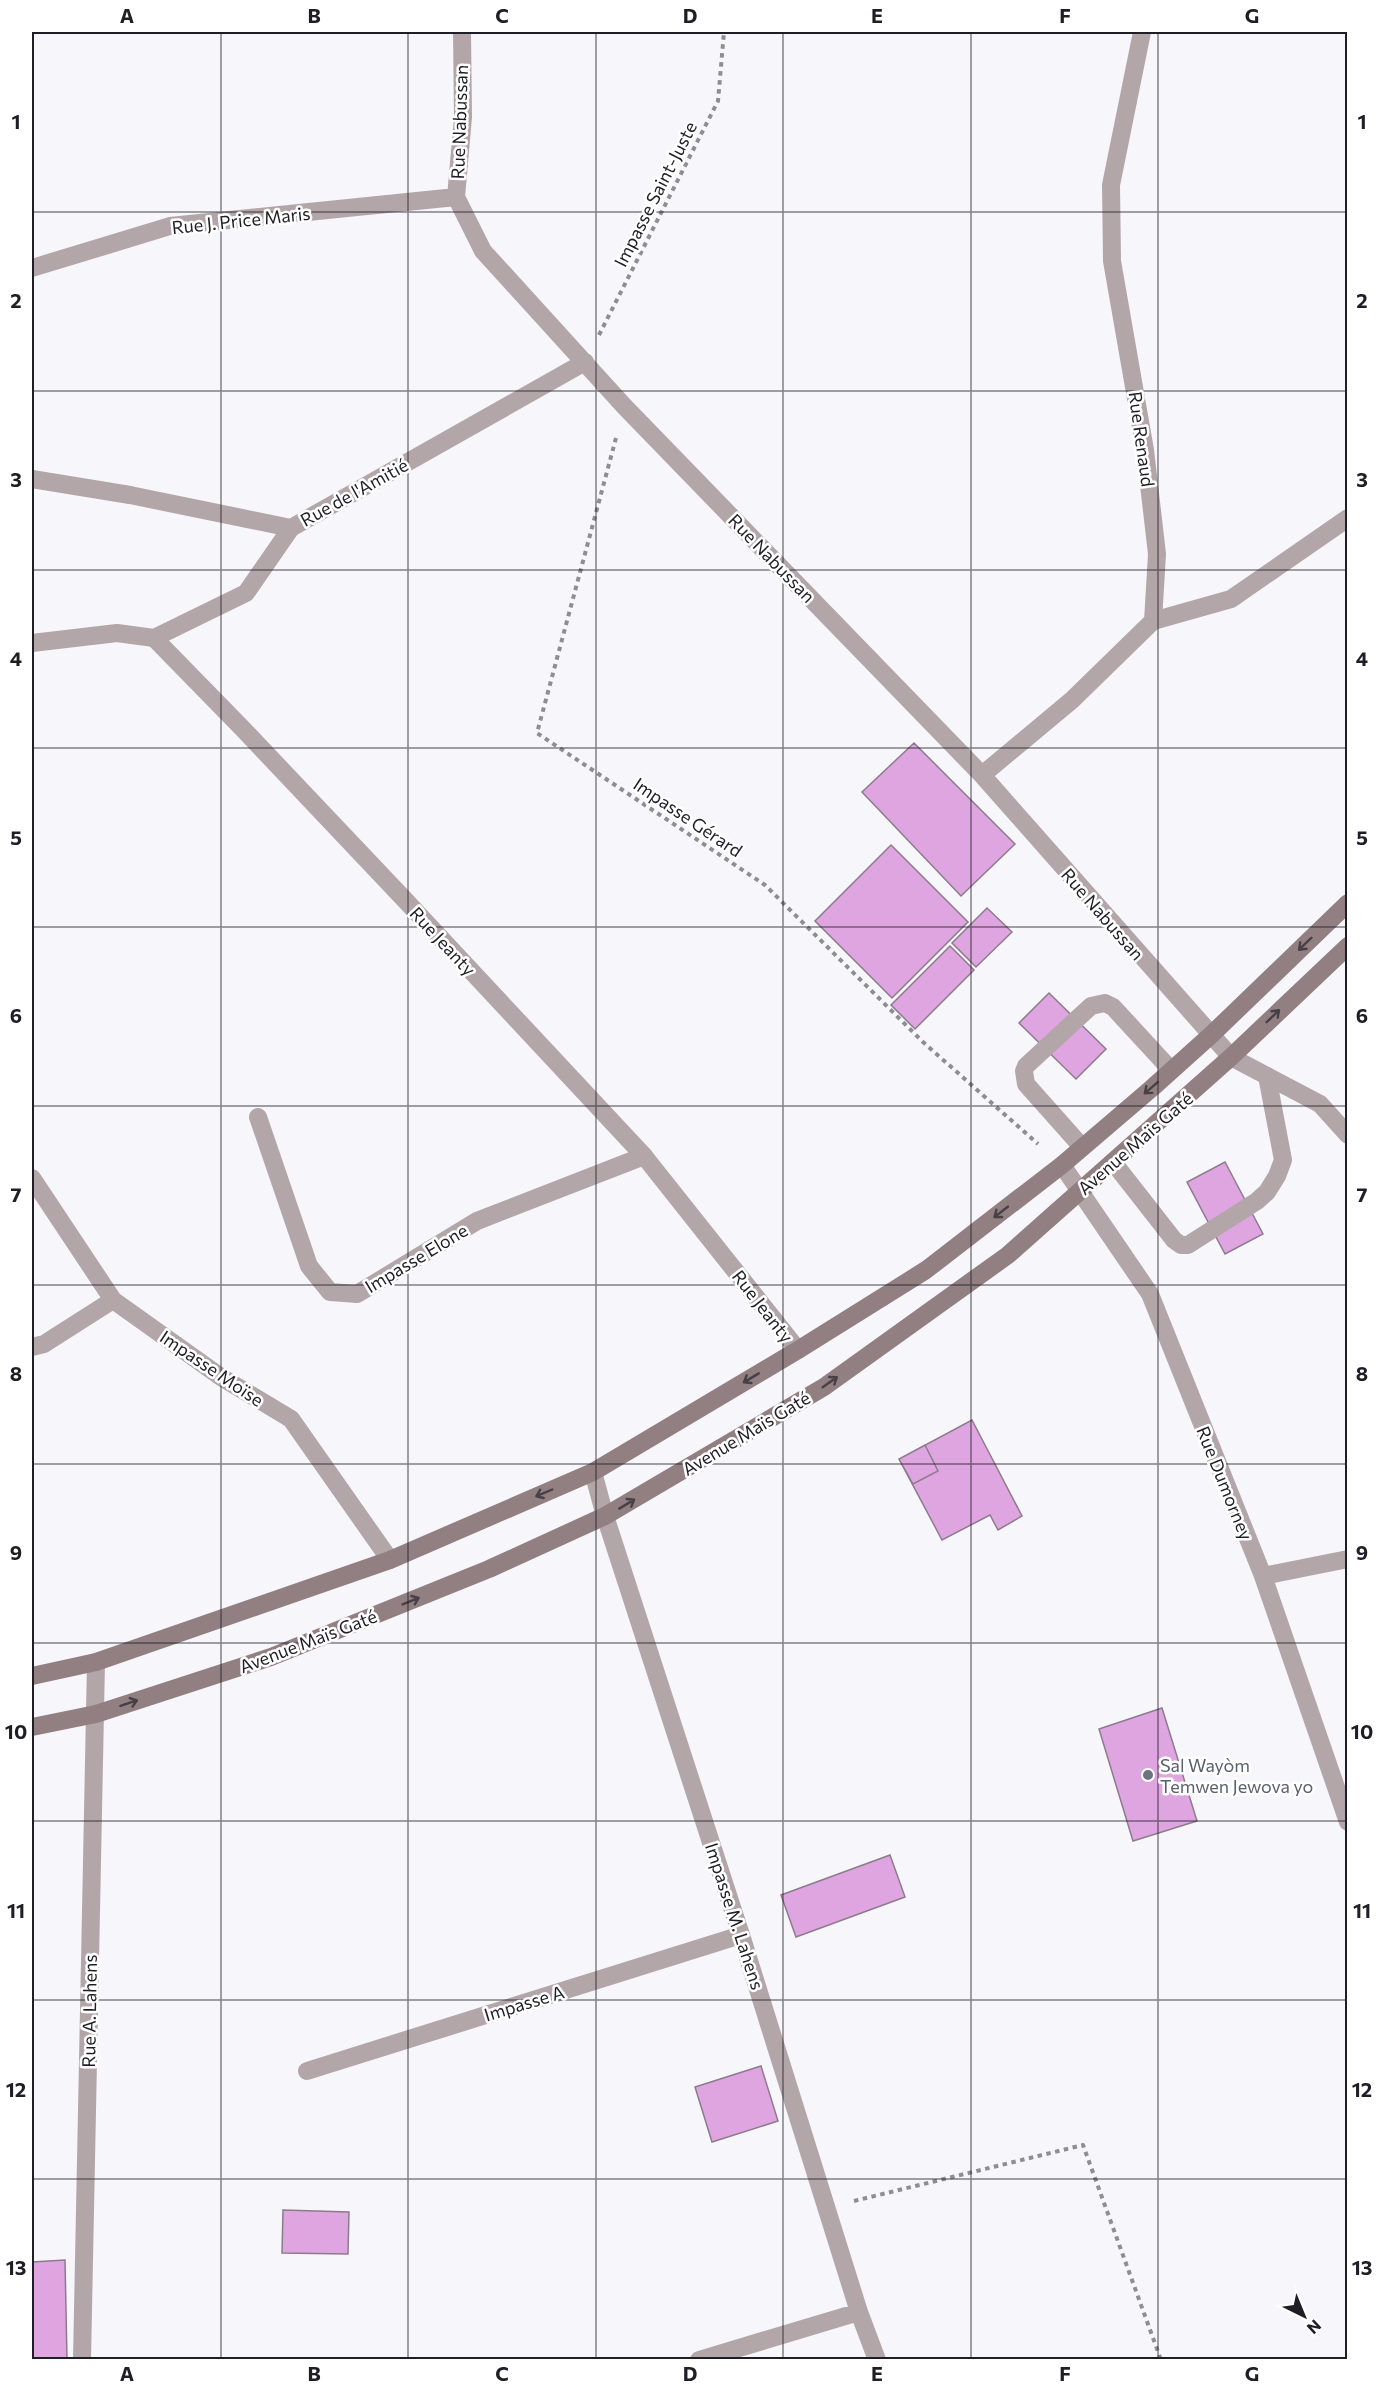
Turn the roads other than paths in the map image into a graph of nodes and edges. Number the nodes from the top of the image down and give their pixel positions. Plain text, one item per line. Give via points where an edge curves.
1 (462, 32) edge
2 (1142, 32) edge
3 (456, 197) junction
4 (32, 268) edge
5 (585, 362) junction
6 (32, 479) edge
7 (1347, 518) edge
8 (291, 528) junction
9 (1153, 621) junction
10 (154, 638) junction
11 (32, 643) edge
12 (982, 776) junction
13 (1347, 903) edge
14 (1347, 946) edge
15 (1211, 1035) junction
16 (1231, 1057) junction
17 (1172, 1070) junction
18 (1267, 1076) junction
19 (258, 1118) dead end
20 (1347, 1135) edge
21 (1082, 1147) junction
22 (644, 1156) junction
23 (1113, 1162) junction
24 (1062, 1165) junction
25 (32, 1178) edge
26 (1080, 1192) junction
27 (113, 1300) junction
28 (32, 1347) edge
29 (798, 1350) junction
30 (593, 1472) junction
31 (605, 1516) junction
32 (1347, 1559) edge
33 (390, 1560) junction
34 (1263, 1576) junction
35 (96, 1662) junction
36 (32, 1676) edge
37 (96, 1714) junction
38 (32, 1726) edge
39 (1345, 1810) edge
40 (741, 1935) junction
41 (307, 2071) dead end
42 (858, 2312) junction
43 (82, 2360) edge
44 (699, 2360) edge
45 (877, 2360) edge

1 - 3 street, Rue Nabussan via 463,117
2 - 9 street, Rue Renaud via 1111,185 1112,261 1147,462 1157,554
3 - 4 street, Rue J. Price Maris via 170,226
3 - 5 street, Rue Nabussan via 483,251
5 - 8 street, Rue de l'Amitié
5 - 12 street, Rue Nabussan
6 - 8 street, Rue de l'Amitié
7 - 9 street via 1231,599
8 - 10 street via 246,593
9 - 12 street via 1071,700
10 - 11 street via 117,633
10 - 22 street, Rue Jeanty
12 - 15 street, Rue Nabussan
13 -> 15 main road, Avenue Maïs Gaté
16 -> 14 main road, Avenue Maïs Gaté
15 - 16 street, Rue Nabussan
15 - 17 main road, Avenue Maïs Gaté
16 - 18 street, Rue Nabussan
16 - 23 main road, Avenue Maïs Gaté
17 -> 21 main road, Avenue Maïs Gaté
17 - 21 street via 1113,1007 1105,1003 1091,1006 1024,1071 1026,1084
18 - 20 street, Rue Nabussan via 1320,1104
18 - 23 street via 1283,1160 1277,1176 1257,1201 1188,1245 1174,1240
19 - 22 street, Impasse Elone via 309,1266 330,1292 357,1293 477,1221
21 - 24 main road, Avenue Maïs Gaté
22 - 29 street, Rue Jeanty
23 - 26 main road, Avenue Maïs Gaté
24 - 26 street, Rue Dumorney
24 -> 29 main road, Avenue Maïs Gaté via 926,1270
25 - 27 street, Impasse Moïse
31 -> 26 main road, Avenue Maïs Gaté via 824,1387 1008,1255
26 - 34 street, Rue Dumorney via 1150,1294
27 - 28 street via 44,1344
27 - 33 street, Impasse Moïse via 221,1377 291,1419
29 -> 30 main road, Avenue Maïs Gaté
30 - 31 street, Impasse M. Lahens
30 -> 33 main road, Avenue Maïs Gaté
37 -> 31 main road, Avenue Maïs Gaté via 271,1658 489,1569
31 - 40 street, Impasse M. Lahens
32 - 34 street
33 - 35 main road, Avenue Maïs Gaté
34 - 39 street, Rue Dumorney
35 - 36 main road, Avenue Maïs Gaté
35 - 37 street, Rue A. Lahens
37 - 38 main road, Avenue Maïs Gaté
37 - 43 street, Rue A. Lahens
40 - 41 street, Impasse A
40 - 42 street, Impasse M. Lahens
42 - 44 street
42 - 45 street, Impasse M. Lahens

